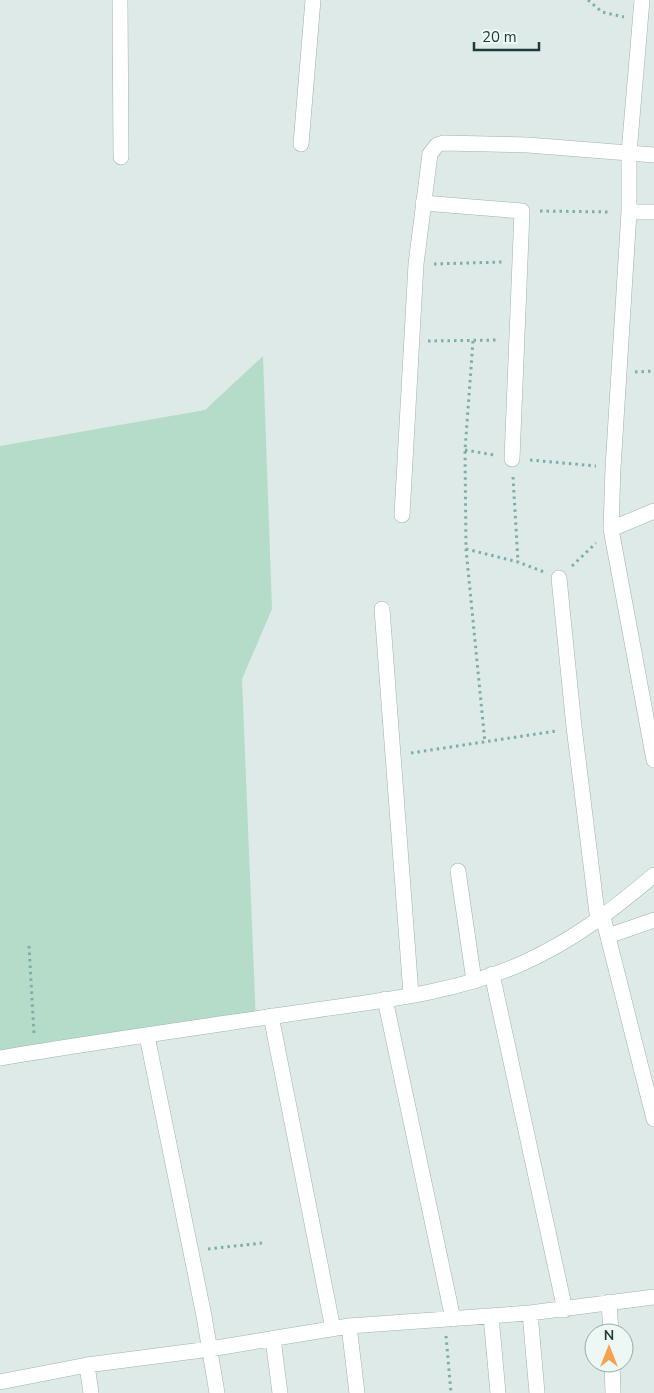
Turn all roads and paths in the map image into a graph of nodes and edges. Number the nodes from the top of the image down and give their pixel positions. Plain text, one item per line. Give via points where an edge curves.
1 (120, 0) edge
2 (313, 0) edge
3 (588, 0) edge
4 (642, 0) edge
5 (641, 21) junction
6 (301, 144) dead end
7 (629, 153) junction
8 (654, 155) edge
9 (120, 157) dead end
10 (422, 203) junction
11 (522, 211) junction
12 (629, 212) junction
13 (654, 212) edge
14 (520, 262) junction
15 (416, 264) junction
16 (412, 340) junction
17 (517, 340) junction
18 (473, 341) junction
19 (465, 450) junction
20 (512, 459) junction
21 (613, 468) junction
22 (654, 511) edge
23 (402, 515) dead end
24 (611, 529) junction
25 (466, 549) junction
26 (518, 562) junction
27 (559, 578) junction
28 (382, 609) dead end
29 (574, 727) junction
30 (485, 743) junction
31 (393, 756) junction
32 (654, 760) edge
33 (458, 871) dead end
34 (654, 875) edge
35 (601, 919) junction
36 (654, 920) edge
37 (608, 936) junction
38 (29, 946) dead end
39 (492, 974) junction
40 (474, 981) junction
41 (411, 994) junction
42 (385, 999) junction
43 (271, 1016) junction
44 (147, 1036) junction
45 (34, 1052) junction
46 (0, 1058) edge
47 (654, 1119) edge
48 (262, 1243) dead end
49 (190, 1251) junction
50 (654, 1298) edge
51 (609, 1302) junction
52 (565, 1310) junction
53 (530, 1313) junction
54 (491, 1316) junction
55 (449, 1319) junction
56 (610, 1323) edge
57 (349, 1326) junction
58 (334, 1329) junction
59 (273, 1339) junction
60 (210, 1348) junction
61 (87, 1365) junction
62 (612, 1373) edge
63 (0, 1382) edge
64 (2, 1393) edge
65 (91, 1393) edge
66 (217, 1393) edge
67 (280, 1393) edge
68 (357, 1393) edge
69 (451, 1393) edge
70 (498, 1393) edge
71 (537, 1393) edge
72 (613, 1393) edge

1 - 9 street
2 - 6 street
3 - 5 path via 602,12
4 - 5 street
5 - 7 street
7 - 8 street
7 - 10 street via 528,145 443,143 430,154
7 - 12 street
10 - 11 street
10 - 15 street
11 - 12 path
11 - 14 street
12 - 13 street
12 - 21 street
14 - 15 path
14 - 17 street
15 - 16 street
16 - 18 path
16 - 23 street
17 - 18 path
17 - 20 street
18 - 19 path
19 - 20 path
19 - 25 path
20 - 21 path
20 - 26 path
21 - 24 street
22 - 24 street
24 - 27 path
24 - 32 street
25 - 26 path
25 - 30 path
26 - 27 path
27 - 29 street
28 - 31 street
29 - 30 path
29 - 35 street
30 - 31 path
31 - 41 street
33 - 40 street
34 - 35 street
35 - 37 street
35 - 39 street via 522,963
36 - 37 street
37 - 47 street
38 - 45 path
39 - 40 street
39 - 52 street
40 - 41 street
41 - 42 street
42 - 43 street
42 - 55 street
43 - 44 street
43 - 58 street
44 - 45 street
44 - 49 street
45 - 46 street
48 - 49 path
49 - 60 street
50 - 51 street
51 - 52 street
51 - 56 street
52 - 53 street
53 - 54 street
53 - 71 street
54 - 55 street
54 - 70 street
55 - 57 street
55 - 69 path
57 - 58 street
57 - 68 street
58 - 59 street
59 - 60 street
59 - 67 street
60 - 61 street
60 - 66 street
61 - 63 street
61 - 65 street
62 - 72 street
63 - 64 street

